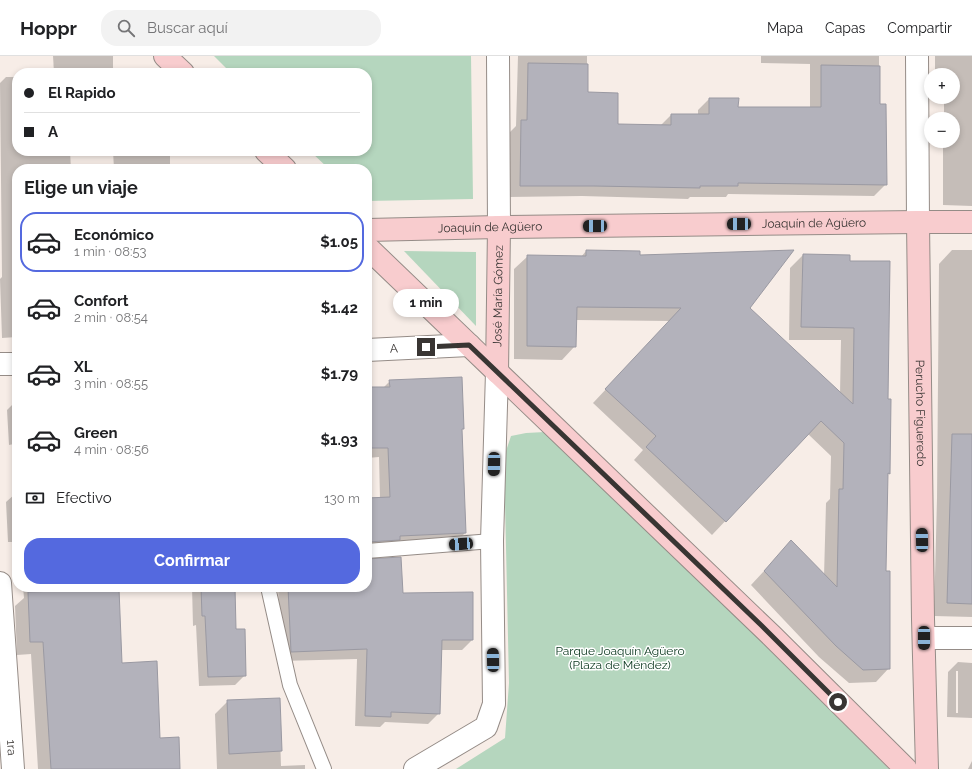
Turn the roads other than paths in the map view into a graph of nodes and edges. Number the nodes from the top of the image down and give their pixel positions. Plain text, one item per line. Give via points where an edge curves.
1 (165, 56) edge
2 (498, 56) edge
3 (917, 56) edge
4 (178, 68) edge
5 (271, 156) edge
6 (280, 164) edge
7 (918, 222) junction
8 (972, 222) edge
9 (499, 227) junction
10 (372, 230) edge
11 (372, 252) edge
12 (469, 345) junction
13 (372, 350) edge
14 (0, 364) edge
15 (12, 364) edge
16 (497, 372) junction
17 (492, 541) junction
18 (372, 551) edge
19 (0, 583) edge
20 (269, 592) edge
21 (924, 638) junction
22 (972, 638) edge
23 (13, 769) edge
24 (324, 769) edge
25 (415, 769) edge
26 (906, 769) edge
27 (927, 769) edge

1 - 4 street
2 - 9 street, José María Gómez
3 - 7 street, Perucho Figueredo
5 - 6 street
7 - 8 street, Joaquín de Agüero
7 - 9 street, Joaquín de Agüero
7 - 21 street, Perucho Figueredo
9 - 10 street, Joaquín de Agüero
9 - 16 street, José María Gómez
11 - 12 street
12 - 13 street, A
12 - 16 street
14 - 15 street
16 - 17 street, José María Gómez
16 - 26 street via 767,630
17 - 18 lane
17 - 25 street, José María Gómez via 494,704 486,727
19 - 23 street, 1ra
20 - 24 lane via 290,685
21 - 22 street
21 - 27 street, Perucho Figueredo

